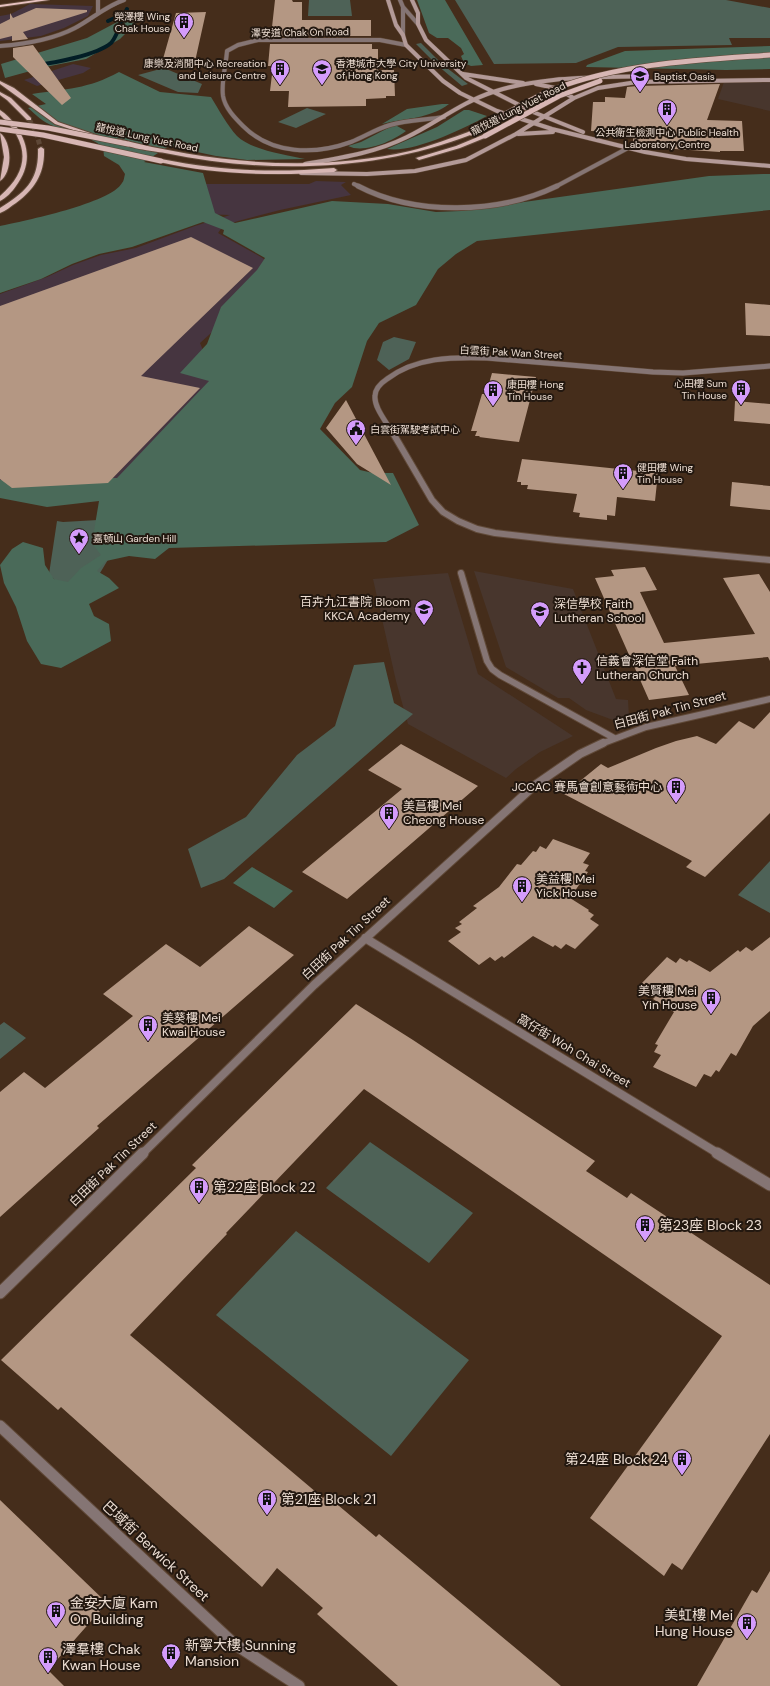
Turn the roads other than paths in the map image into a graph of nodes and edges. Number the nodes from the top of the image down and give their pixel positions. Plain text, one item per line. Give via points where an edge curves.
1 (6, 0) edge
2 (47, 0) edge
3 (98, 0) edge
4 (124, 0) edge
5 (388, 0) edge
6 (400, 0) edge
7 (412, 0) edge
8 (0, 1) edge
9 (0, 6) edge
10 (403, 7) junction
11 (98, 13) junction
12 (418, 24) junction
13 (403, 34) junction
14 (10, 45) junction
15 (406, 45) junction
16 (0, 46) edge
17 (14, 51) dead end
18 (770, 55) edge
19 (770, 60) edge
20 (460, 73) junction
21 (651, 76) dead end
22 (770, 80) edge
23 (0, 82) edge
24 (529, 83) junction
25 (493, 92) junction
26 (0, 93) edge
27 (574, 98) junction
28 (474, 100) junction
29 (0, 112) edge
30 (545, 116) junction
31 (444, 117) junction
32 (29, 119) tunnel mouth
33 (0, 122) edge
34 (533, 124) junction
35 (0, 129) edge
36 (569, 133) junction
37 (516, 134) junction
38 (0, 135) edge
39 (605, 142) junction
40 (128, 144) junction
41 (628, 148) junction
42 (41, 149) tunnel mouth
43 (414, 159) dead end
44 (305, 164) junction
45 (770, 166) edge
46 (363, 167) dead end
47 (298, 173) junction
48 (0, 179) edge
49 (354, 184) dead end
50 (0, 199) edge
51 (0, 211) edge
52 (770, 366) edge
53 (770, 560) edge
54 (461, 573) dead end
55 (770, 699) edge
56 (614, 738) junction
57 (365, 938) junction
58 (770, 1185) edge
59 (0, 1293) edge
60 (0, 1426) edge
61 (299, 1686) edge

1 - 8 highway
2 - 9 highway
3 - 11 street
4 - 11 street
5 - 13 main road via 396,25
6 - 10 street
7 - 12 main road via 418,13
10 - 12 street
10 - 13 street
11 - 14 street via 84,24 61,34
12 - 20 main road via 429,44
13 - 15 main road
14 - 16 street
14 - 17 street
15 - 28 main road via 460,94
15 - 31 street, 澤安道 Chak On Road via 380,40 258,40 240,43 228,51 223,97 246,130 279,148 302,151 333,148 389,125
18 - 44 main road, 龍悅道 Lung Yuet Road, bridge via 644,66 590,77 536,97 471,133 429,148 397,156 344,163
19 - 43 main road, 龍悅道 Lung Yuet Road, bridge via 669,68 606,80 559,96 485,136 458,147
20 - 24 main road
20 - 25 main road
21 - 24 main road via 553,79
22 - 27 main road, 龍悅道 Lung Yuet Road via 636,82 598,88
23 - 40 main road, 龍悅道 Lung Yuet Road, bridge via 17,91 45,116 61,125
24 - 25 main road, 龍悅道 Lung Yuet Road
24 - 27 main road via 555,88
25 - 28 main road, 龍悅道 Lung Yuet Road
25 - 30 main road
26 - 32 main road
27 - 30 main road, 龍悅道 Lung Yuet Road
28 - 31 main road, 龍悅道 Lung Yuet Road
28 - 34 main road
29 - 50 main road via 19,134 26,158 21,176 11,190
30 - 34 main road, 龍悅道 Lung Yuet Road
30 - 39 main road
31 - 44 main road, 龍悅道 Lung Yuet Road via 384,147 362,154
33 - 40 main road, bridge via 48,128
34 - 36 main road
34 - 37 main road, 龍悅道 Lung Yuet Road
35 - 47 main road, 龍悅道 Lung Yuet Road, bridge via 220,170
36 - 37 main road
36 - 39 main road
37 - 47 main road, 龍悅道 Lung Yuet Road via 466,160 432,168 367,174
38 - 48 main road via 7,163
39 - 41 main road
40 - 44 main road, 龍悅道 Lung Yuet Road via 228,162
41 - 45 main road via 686,159
41 - 49 street via 542,193 508,203 455,206 416,204 385,198
42 - 51 main road via 42,166 36,180 25,193
46 - 47 main road, 龍悅道 Lung Yuet Road
52 - 53 street, 白雲街 Pak Wan Street via 683,373 487,358 430,360 404,367 387,378 374,392 378,408 432,500 443,512 477,530
54 - 56 street via 487,661 492,669 500,676
55 - 56 street, 白田街 Pak Tin Street via 646,727
56 - 57 street, 白田街 Pak Tin Street via 580,754 535,785
57 - 58 street, 窩仔街 Woh Chai Street
57 - 59 street, 白田街 Pak Tin Street
60 - 61 street, 巴域街 Berwick Street via 233,1643

